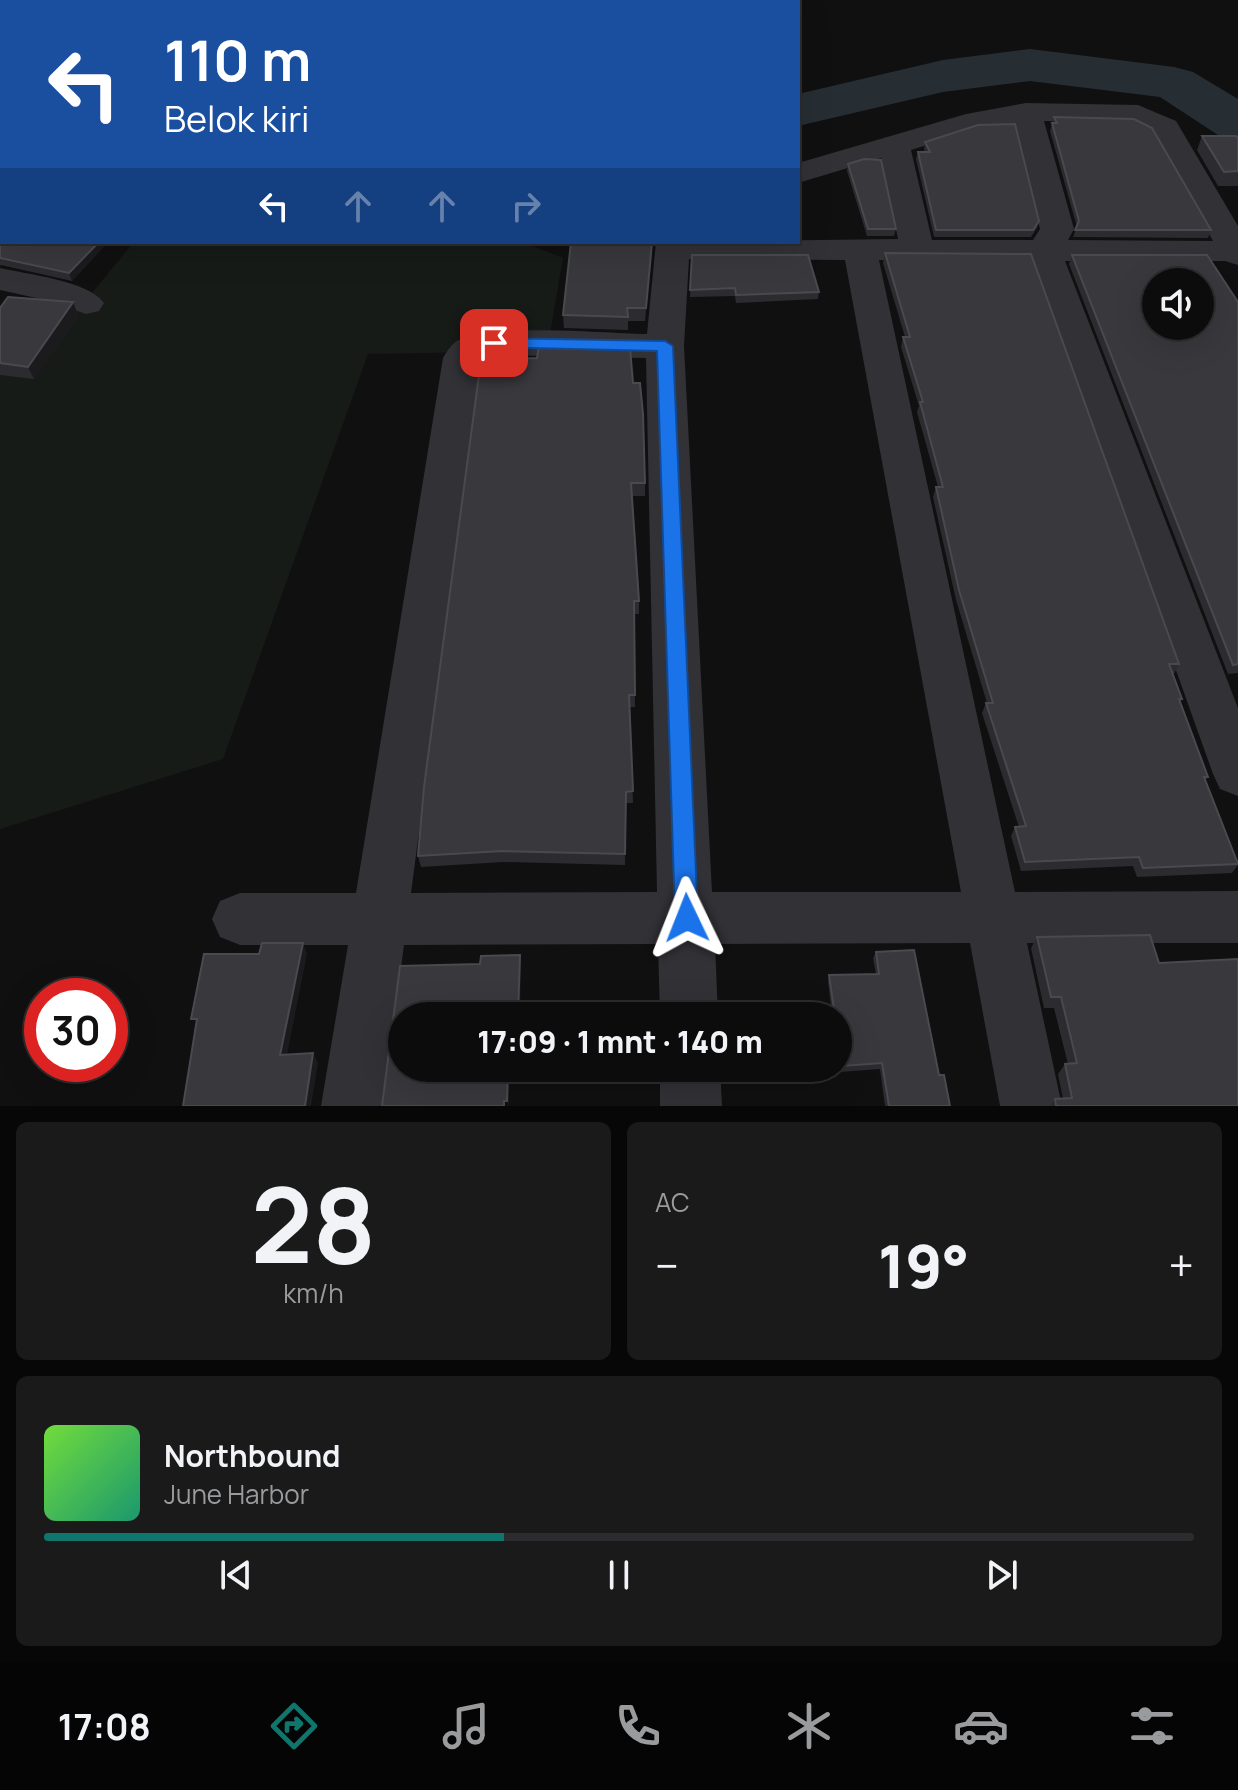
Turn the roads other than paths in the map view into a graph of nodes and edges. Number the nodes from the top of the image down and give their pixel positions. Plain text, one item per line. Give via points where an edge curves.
1 (1026, 112) junction
2 (894, 146) junction
3 (800, 172) edge
4 (673, 246) edge
5 (768, 246) edge
6 (860, 250) junction
7 (917, 250) junction
8 (1044, 251) junction
9 (1237, 253) edge
10 (0, 279) edge
11 (86, 303) dead end
12 (665, 346) junction
13 (1238, 774) edge
14 (992, 917) junction
15 (1238, 917) edge
16 (381, 918) junction
17 (687, 918) junction
18 (240, 919) dead end
19 (689, 1002) edge
20 (690, 1082) edge
21 (352, 1106) edge
22 (691, 1106) edge
23 (1031, 1106) edge

1 - 2 street via 977,120
1 - 8 street via 1057,229
1 - 9 street via 1127,112 1154,120 1165,128
2 - 3 street
2 - 7 street
4 - 5 street
4 - 12 street
5 - 6 street
6 - 7 street
6 - 14 street
7 - 8 street
8 - 9 street
8 - 13 street
10 - 11 street
12 - 16 street via 494,343 469,349 462,358
12 - 17 street
14 - 15 street
14 - 17 street
14 - 23 street
16 - 17 street
16 - 18 street
16 - 21 street
17 - 19 street
20 - 22 street

